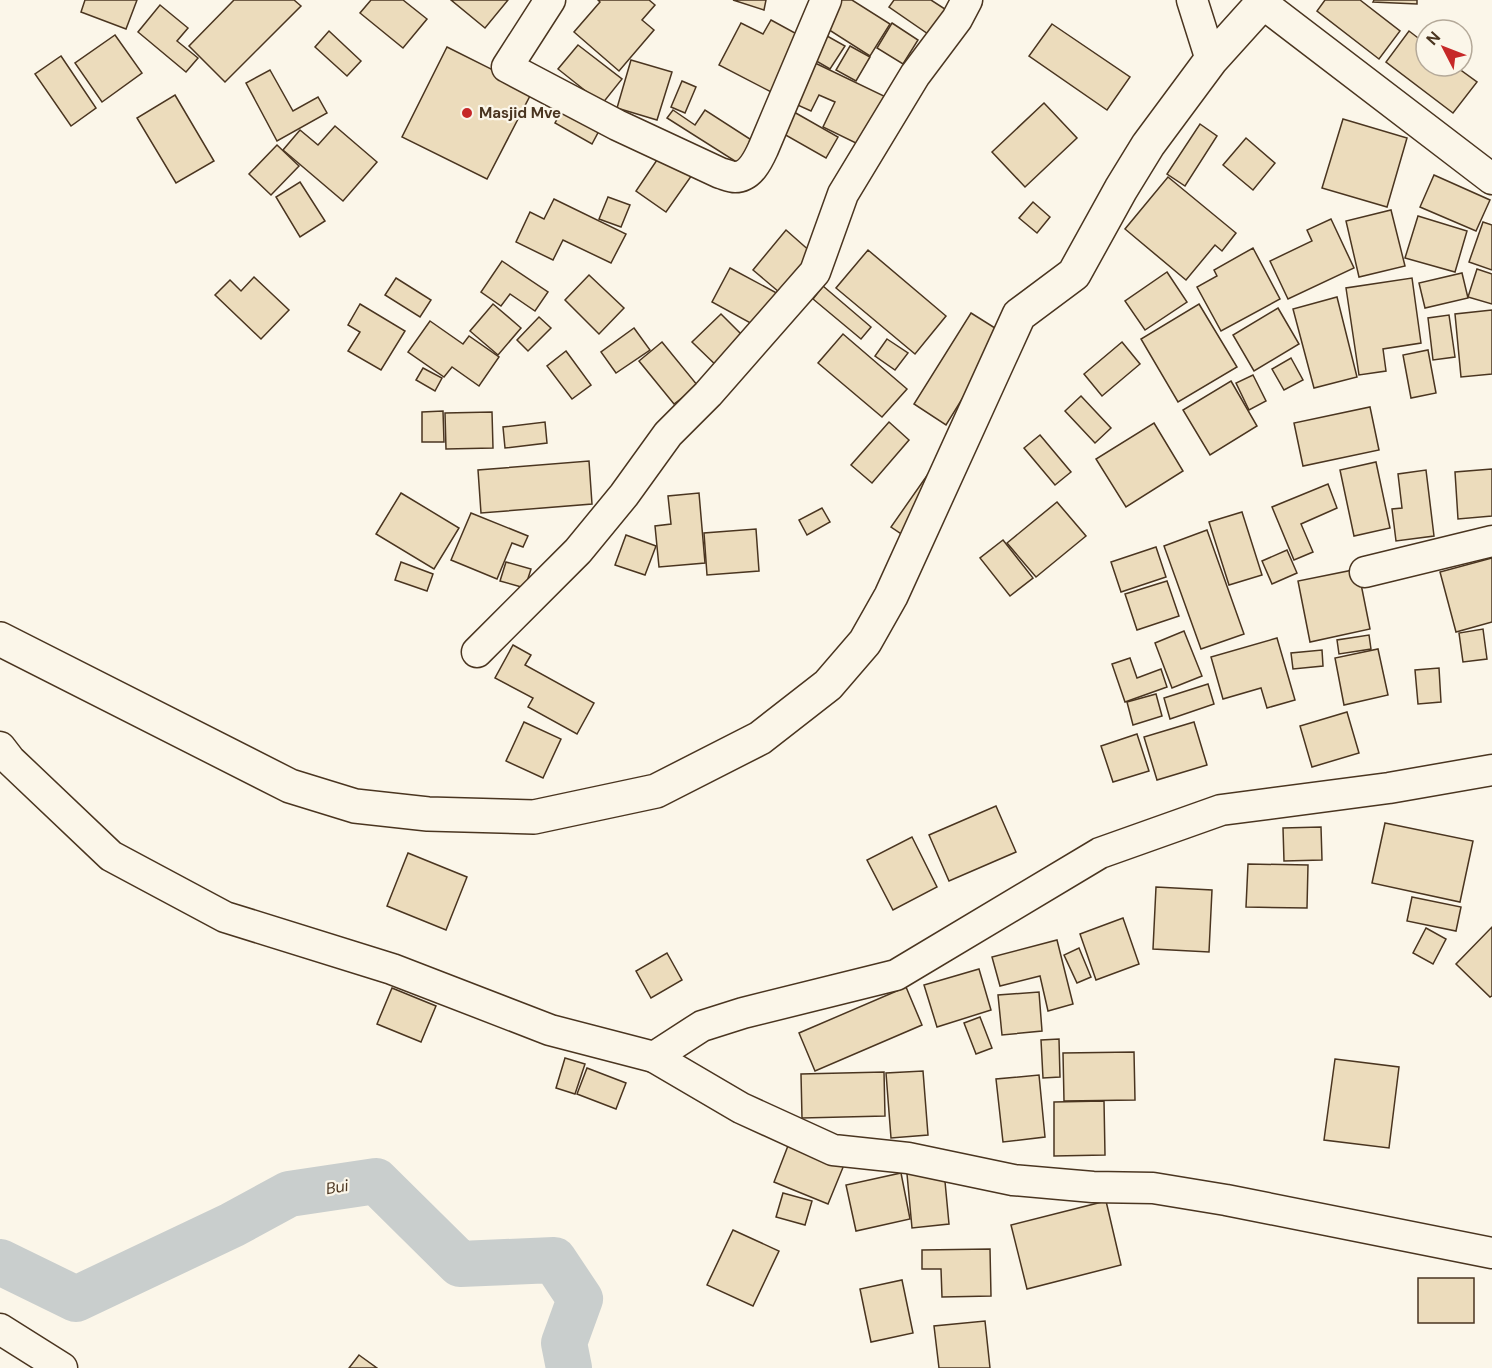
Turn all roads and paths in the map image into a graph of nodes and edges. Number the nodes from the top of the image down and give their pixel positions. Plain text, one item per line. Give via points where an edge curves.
1 (550, 0) edge
2 (826, 0) edge
3 (967, 0) edge
4 (1192, 0) edge
5 (1262, 1) edge
6 (1210, 60) junction
7 (1492, 179) edge
8 (1492, 541) edge
9 (1365, 572) dead end
10 (0, 639) edge
11 (477, 652) dead end
12 (0, 747) edge
13 (1492, 770) edge
14 (654, 1057) junction
15 (1492, 1253) edge
16 (0, 1329) edge
17 (62, 1368) edge

1 - 2 street via 507,67 616,125 735,177 747,173 764,150
3 - 11 street via 915,75 843,194 815,272 668,434 578,551
4 - 6 street
5 - 6 main road
5 - 7 street
6 - 10 main road via 1148,145 1074,274 1019,315 891,596 866,642 828,685 760,738 656,791 534,817 428,814 355,806 290,786
8 - 9 street
12 - 14 street via 111,856 225,917 392,969 550,1030
13 - 14 street via 1221,810 1100,853 896,975 702,1026
14 - 15 street via 741,1108 833,1150 908,1158 1013,1180 1153,1188
16 - 17 street

